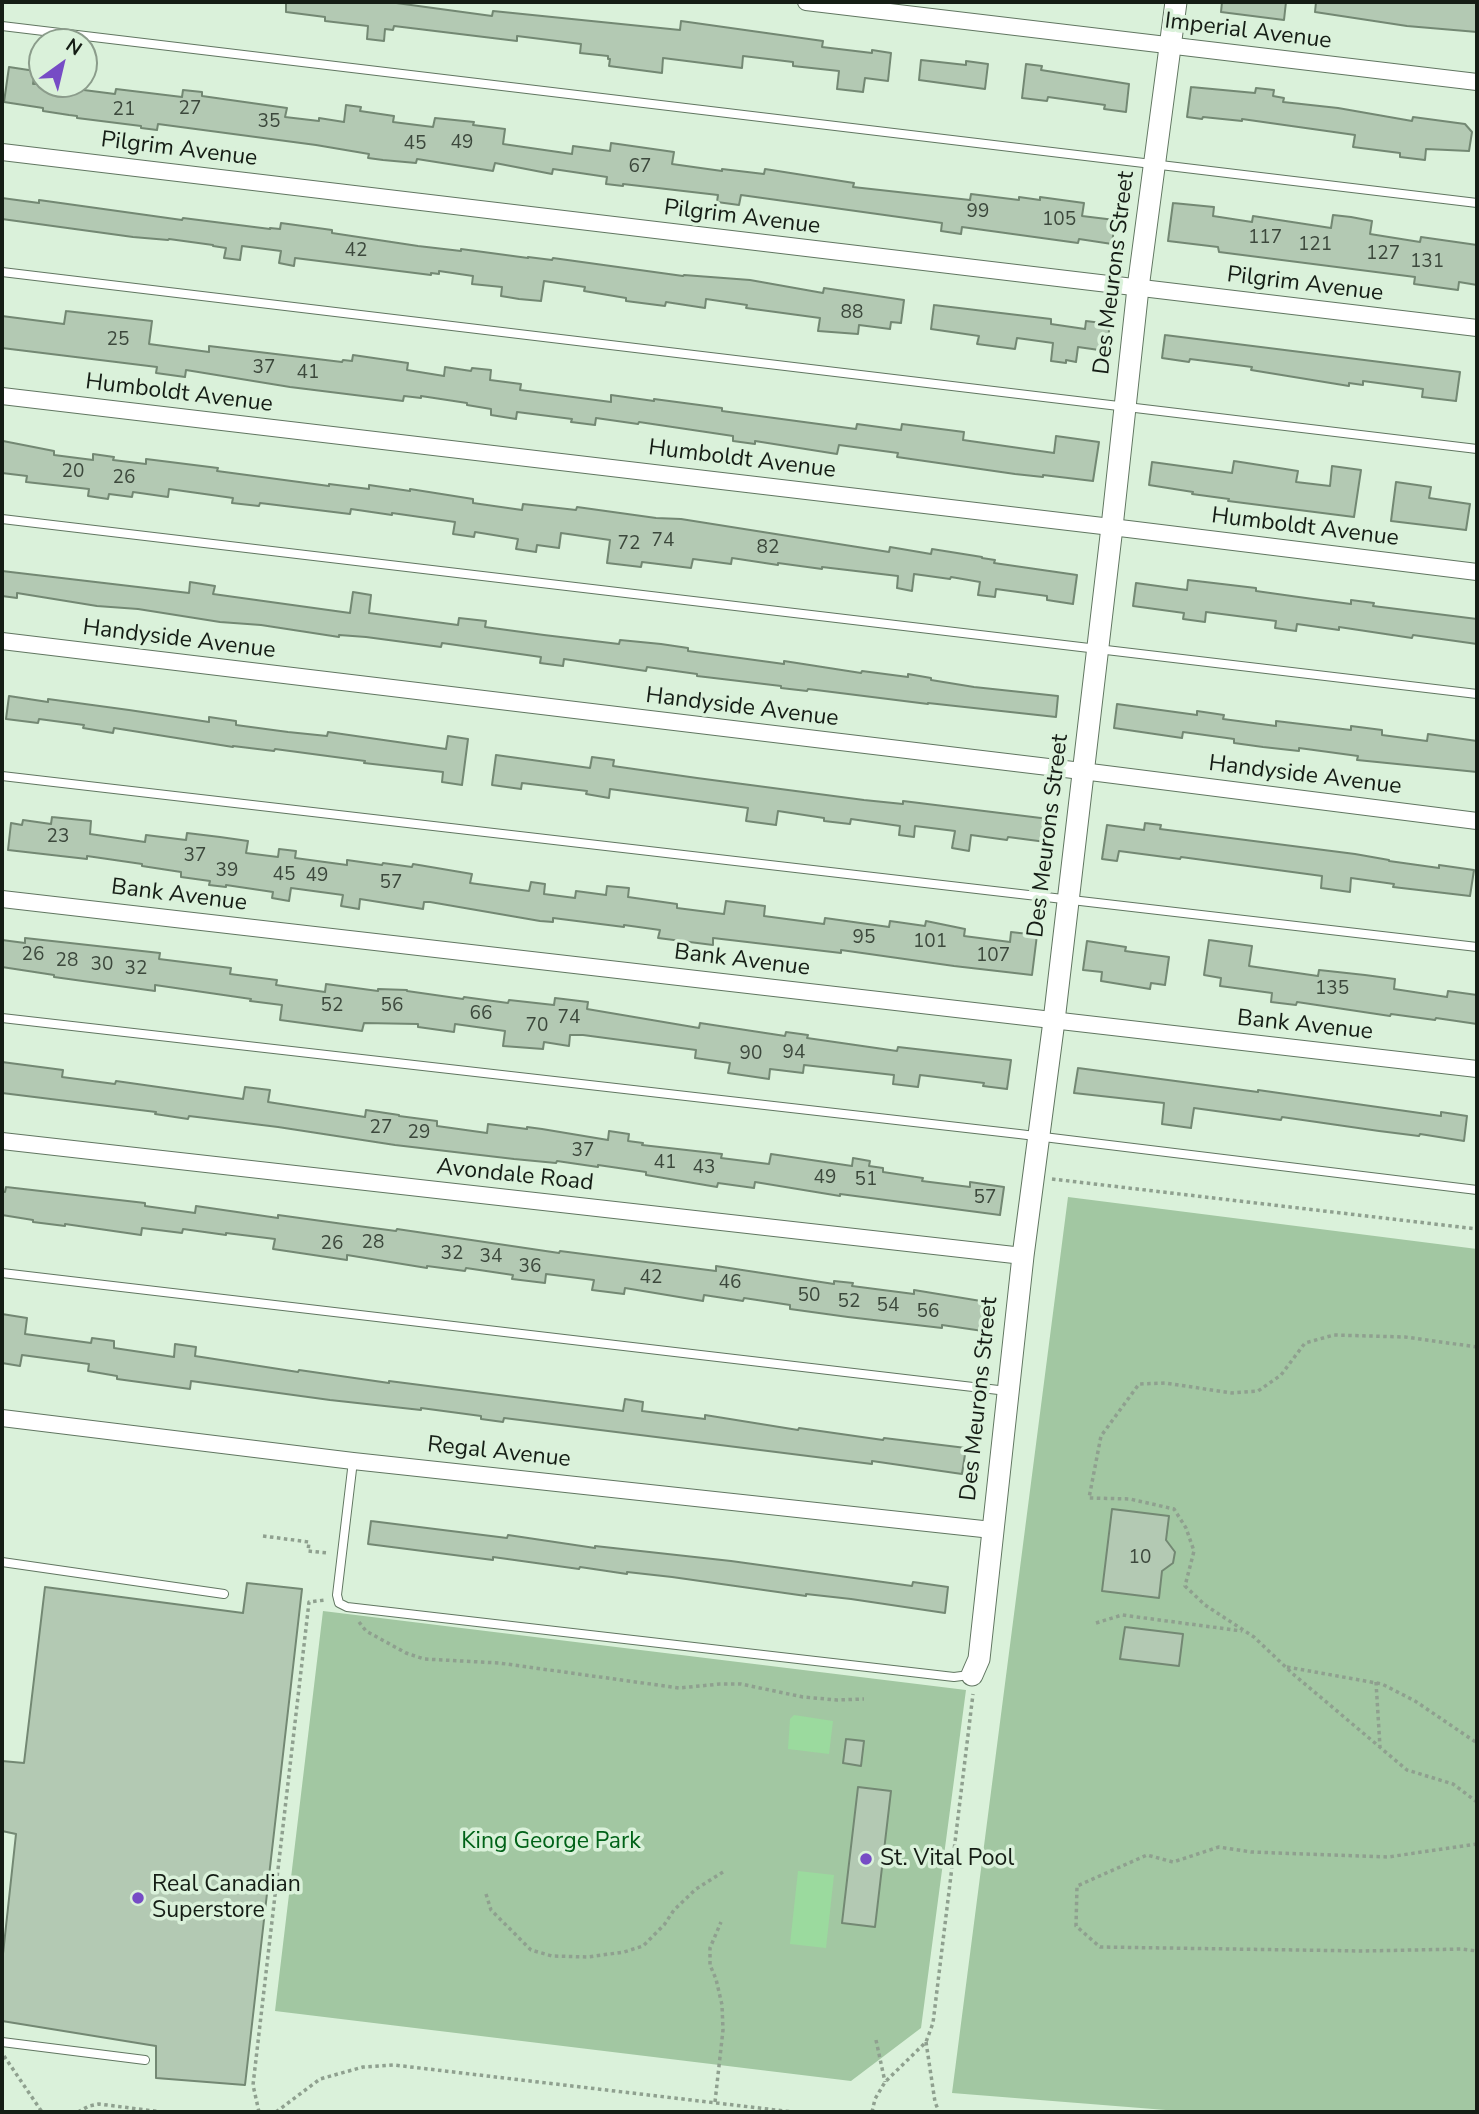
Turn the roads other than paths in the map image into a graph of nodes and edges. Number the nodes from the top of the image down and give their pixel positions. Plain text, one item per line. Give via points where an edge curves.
1 (806, 2) edge
2 (1176, 2) edge
3 (2, 26) edge
4 (1171, 47) junction
5 (1477, 82) edge
6 (2, 152) edge
7 (1155, 165) junction
8 (1477, 203) edge
9 (2, 272) edge
10 (1138, 288) junction
11 (1477, 328) edge
12 (2, 396) edge
13 (1125, 406) junction
14 (1477, 449) edge
15 (2, 519) edge
16 (1112, 527) junction
17 (1477, 572) edge
18 (2, 641) edge
19 (1097, 649) junction
20 (1477, 694) edge
21 (1082, 771) junction
22 (2, 776) edge
23 (1477, 821) edge
24 (2, 899) edge
25 (1068, 900) junction
26 (1477, 947) edge
27 (2, 1018) edge
28 (1054, 1021) junction
29 (1477, 1069) edge
30 (1039, 1136) junction
31 (2, 1141) edge
32 (1477, 1190) edge
33 (1023, 1256) junction
34 (2, 1273) edge
35 (1007, 1391) junction
36 (2, 1418) edge
37 (353, 1461) junction
38 (992, 1530) junction
39 (2, 1562) edge
40 (224, 1594) dead end
41 (972, 1675) joint
42 (2, 2042) edge
43 (145, 2060) dead end

1 - 4 street, Imperial Avenue
2 - 4 street, Des Meurons Street
3 - 7 lane
4 - 5 street, Imperial Avenue
4 - 7 street, Des Meurons Street
6 - 10 street, Pilgrim Avenue
7 - 8 lane
7 - 10 street, Des Meurons Street
9 - 13 lane
10 - 11 street, Pilgrim Avenue
10 - 13 street, Des Meurons Street
12 - 16 street, Humboldt Avenue
13 - 14 lane
13 - 16 street, Des Meurons Street
15 - 19 lane
16 - 17 street, Humboldt Avenue
16 - 19 street, Des Meurons Street
18 - 21 street, Handyside Avenue
19 - 20 lane
19 - 21 street, Des Meurons Street
21 - 23 street, Handyside Avenue
21 - 25 street, Des Meurons Street
22 - 25 lane
24 - 28 street, Bank Avenue
25 - 26 lane
25 - 28 street, Des Meurons Street
27 - 30 lane
28 - 29 street, Bank Avenue
28 - 30 street, Des Meurons Street
30 - 32 lane
30 - 33 street, Des Meurons Street
31 - 33 street, Avondale Road
33 - 35 street, Des Meurons Street
34 - 35 lane
35 - 38 street, Des Meurons Street
36 - 37 street, Regal Avenue
37 - 38 street, Regal Avenue
37 - 41 lane via 338,1598 339,1603 353,1608 954,1677
38 - 41 street, Des Meurons Street via 979,1659
39 - 40 lane
42 - 43 lane

